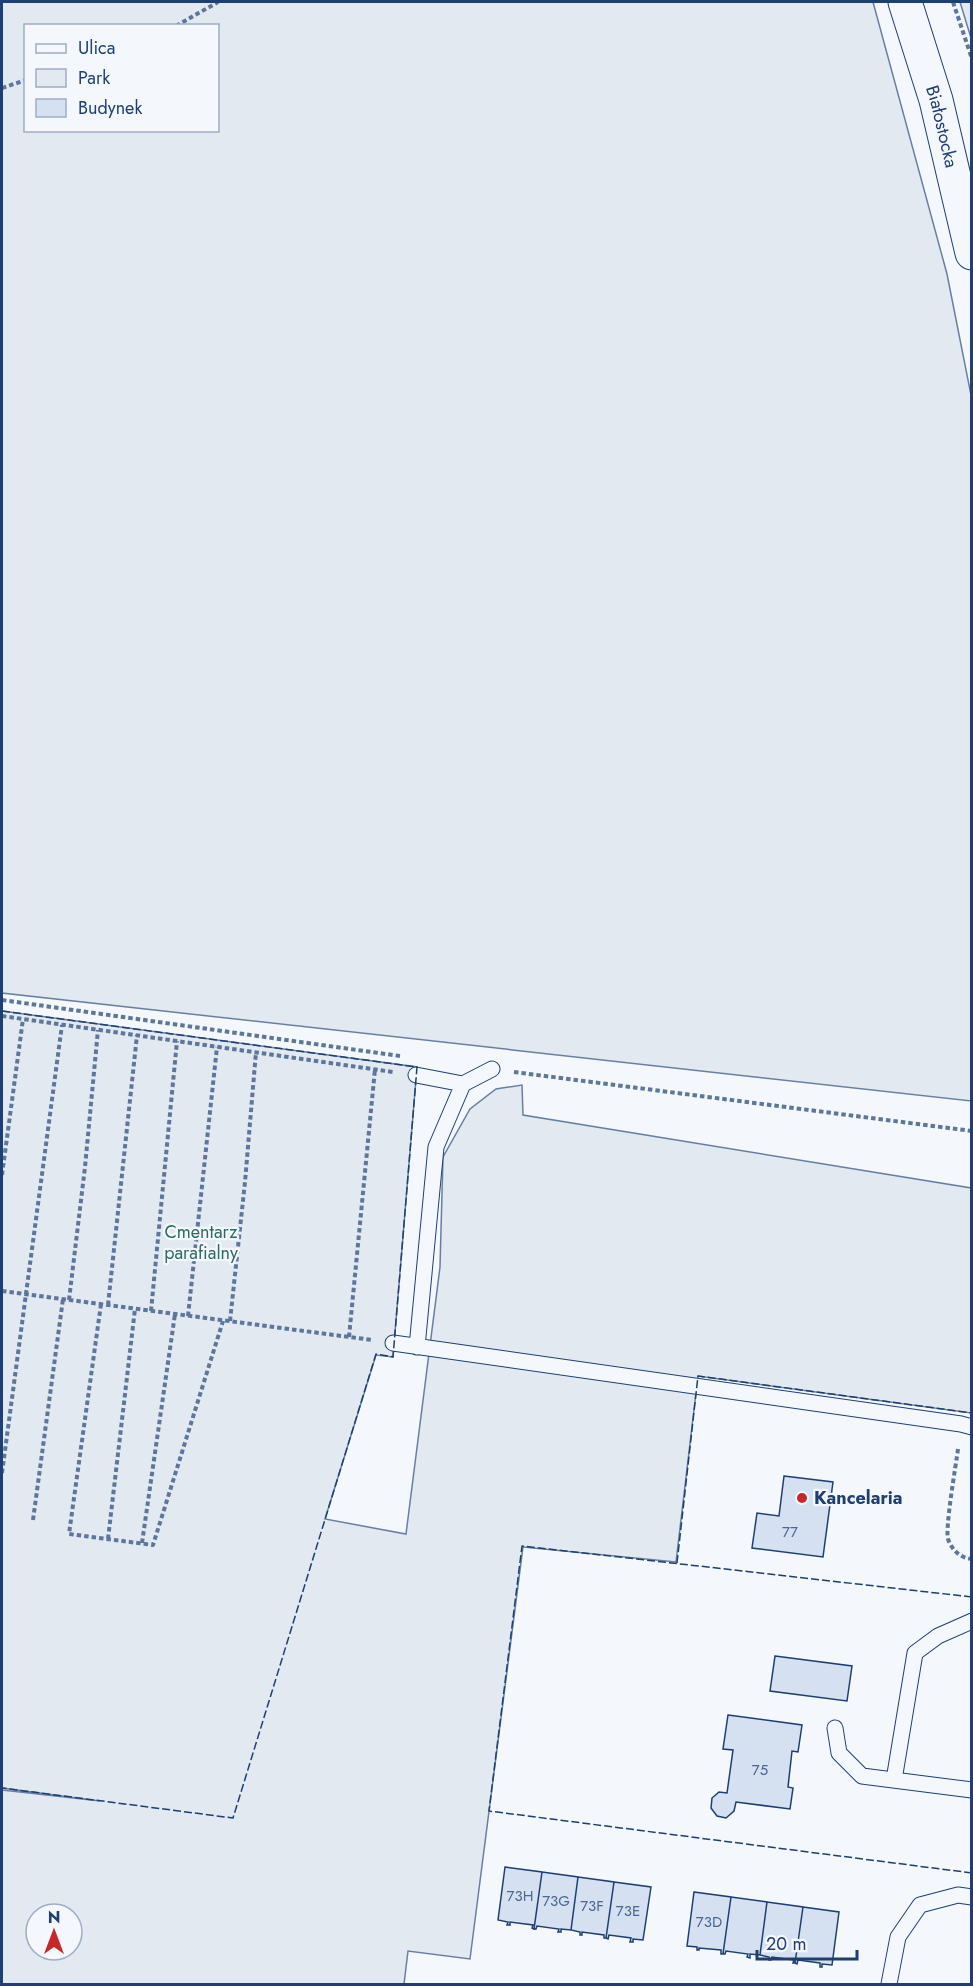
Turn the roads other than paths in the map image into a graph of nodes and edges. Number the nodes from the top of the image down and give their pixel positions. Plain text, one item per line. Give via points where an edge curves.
1 (905, 2) edge
2 (972, 253) edge
3 (492, 1069) road end
4 (416, 1075) road end
5 (463, 1084) junction
6 (393, 1343) road end
7 (417, 1347) junction
8 (967, 1426) edge
9 (972, 1621) edge
10 (835, 1728) dead end
11 (894, 1780) junction
12 (972, 1790) edge
13 (972, 1896) edge
14 (889, 1984) edge

1 - 2 street, Białostocka via 936,100
3 - 5 lane
4 - 5 lane
5 - 7 lane via 436,1147
6 - 7 lane
7 - 8 lane
9 - 11 lane via 938,1636 915,1653
10 - 11 lane via 839,1753 862,1776
11 - 12 lane
13 - 14 lane via 958,1895 920,1905 898,1937

